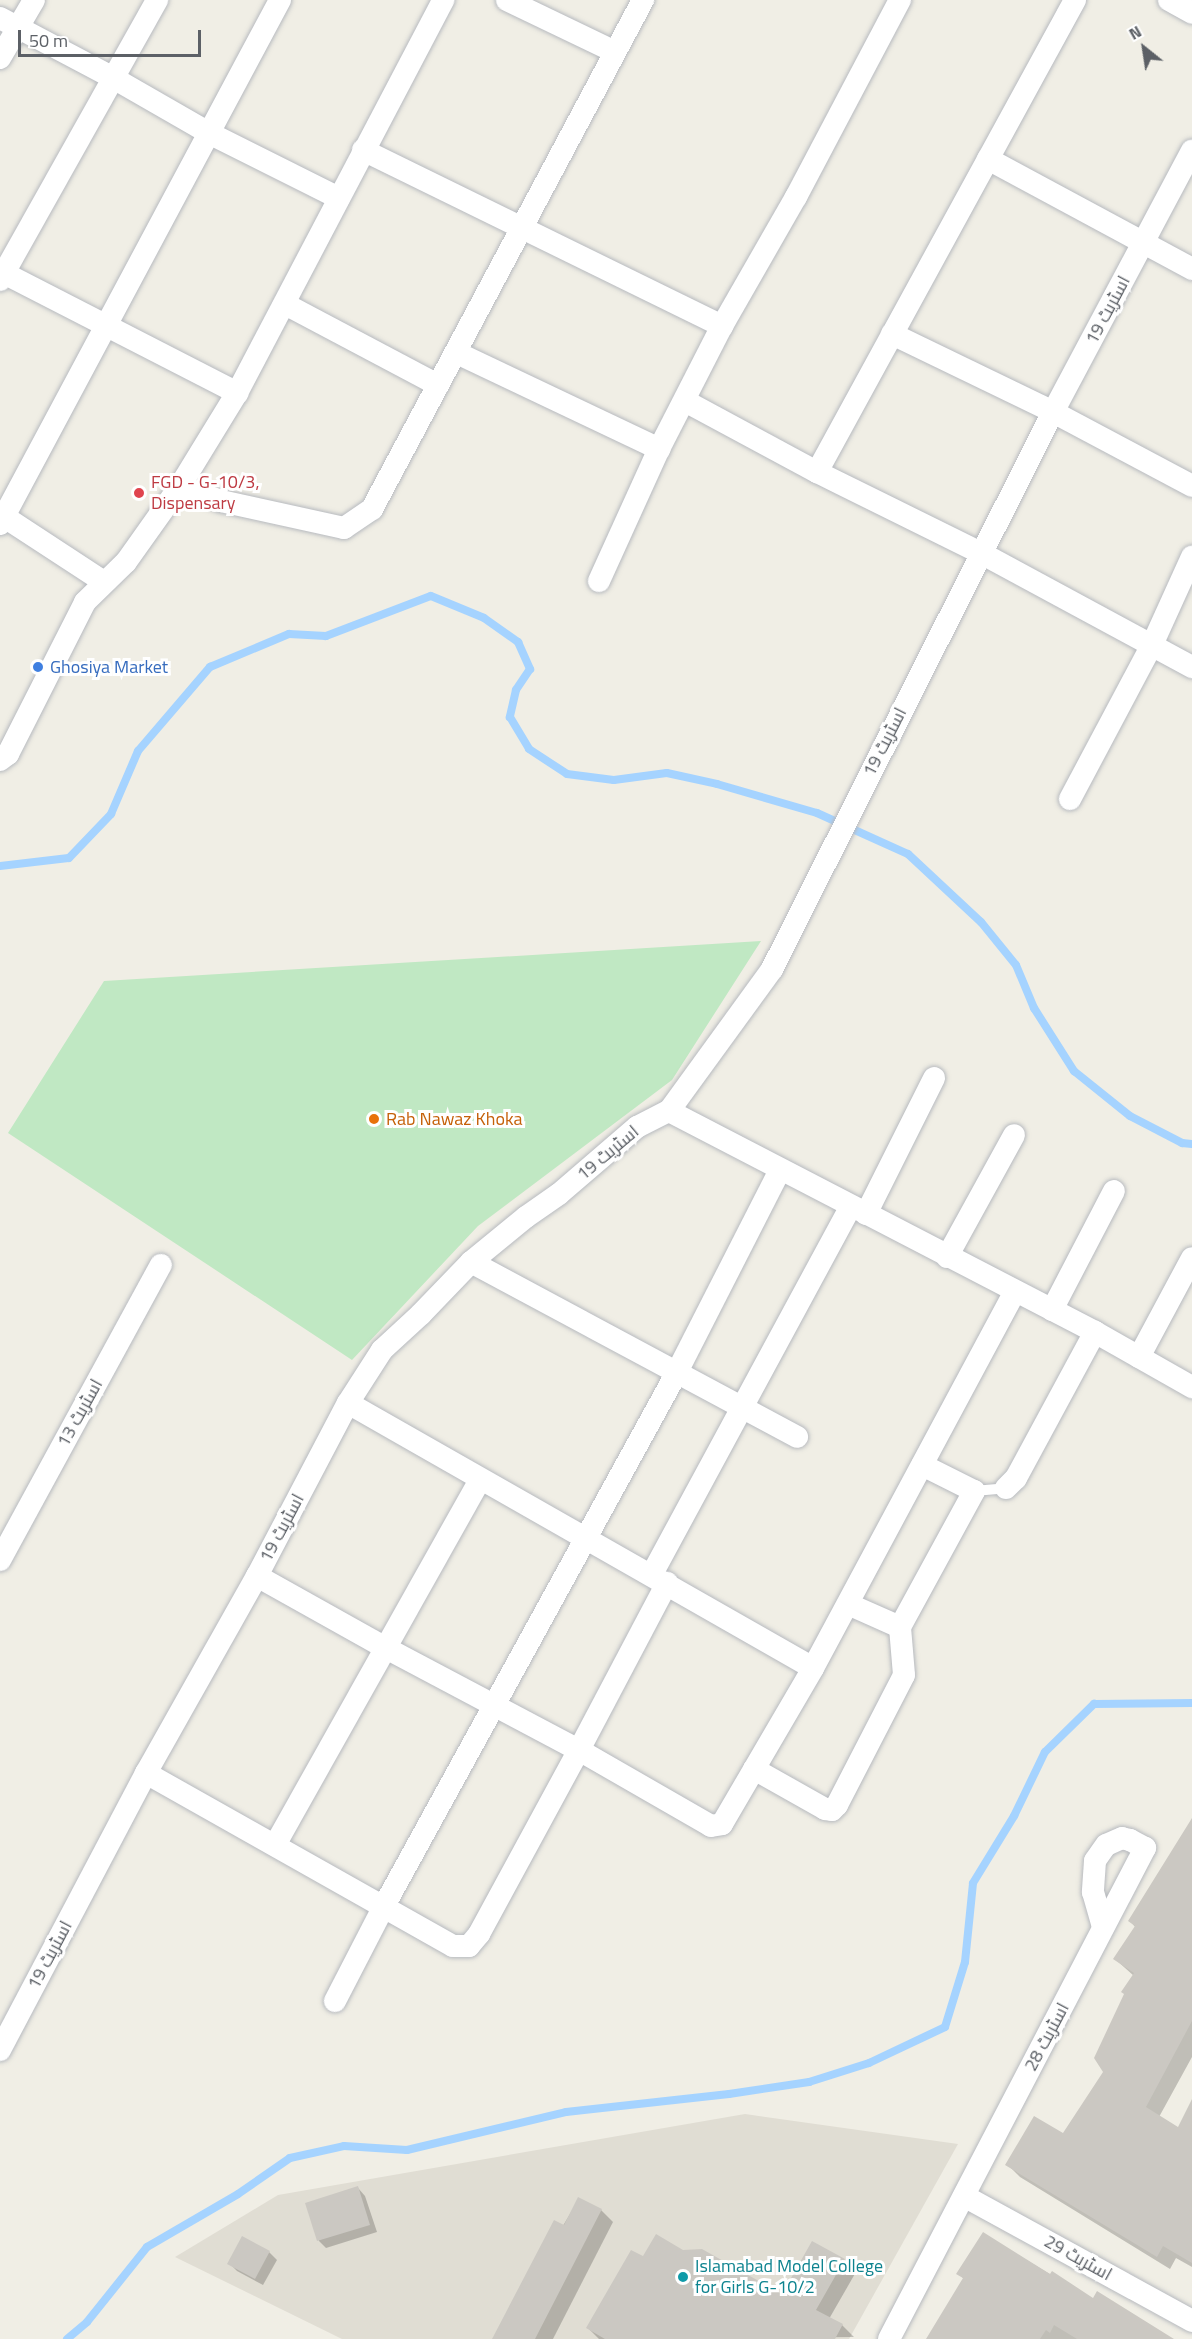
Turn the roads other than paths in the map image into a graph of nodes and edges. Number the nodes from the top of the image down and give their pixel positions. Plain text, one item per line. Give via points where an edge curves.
1 (34, 0) edge
2 (157, 0) edge
3 (280, 0) edge
4 (443, 0) edge
5 (507, 0) edge
6 (643, 0) edge
7 (900, 0) edge
8 (1076, 0) edge
9 (1168, 0) edge
10 (1192, 13) edge
11 (9, 23) edge
12 (613, 51) junction
13 (0, 58) edge
14 (115, 79) junction
15 (209, 133) junction
16 (363, 150) junction
17 (1192, 151) edge
18 (988, 159) junction
19 (339, 198) junction
20 (520, 229) junction
21 (1143, 243) junction
22 (1192, 269) edge
23 (1, 274) edge
24 (285, 304) junction
25 (106, 326) junction
26 (722, 326) junction
27 (892, 334) junction
28 (457, 352) junction
29 (438, 385) junction
30 (237, 393) junction
31 (685, 401) junction
32 (1053, 412) junction
33 (659, 449) junction
34 (817, 472) junction
35 (180, 486) junction
36 (1192, 486) edge
37 (1, 518) edge
38 (981, 554) junction
39 (1192, 557) edge
40 (599, 581) dead end
41 (104, 582) junction
42 (1152, 645) junction
43 (1192, 667) edge
44 (0, 760) edge
45 (1070, 799) dead end
46 (934, 1078) dead end
47 (669, 1111) junction
48 (1014, 1135) dead end
49 (780, 1170) junction
50 (1114, 1191) dead end
51 (859, 1210) junction
52 (947, 1257) junction
53 (1192, 1258) edge
54 (471, 1262) junction
55 (161, 1265) dead end
56 (1015, 1292) junction
57 (1052, 1310) junction
58 (1095, 1332) junction
59 (1139, 1357) junction
60 (676, 1374) junction
61 (1192, 1387) edge
62 (348, 1403) junction
63 (744, 1408) junction
64 (797, 1437) dead end
65 (922, 1465) junction
66 (480, 1480) junction
67 (1006, 1488) joint
68 (974, 1491) junction
69 (587, 1538) junction
70 (0, 1560) edge
71 (257, 1576) junction
72 (659, 1579) junction
73 (848, 1604) junction
74 (900, 1627) junction
75 (386, 1648) junction
76 (813, 1668) junction
77 (493, 1706) junction
78 (579, 1750) junction
79 (754, 1769) junction
80 (146, 1773) junction
81 (275, 1845) junction
82 (384, 1906) junction
83 (1103, 1926) dead end
84 (335, 2001) dead end
85 (0, 2050) edge
86 (964, 2196) junction
87 (1192, 2321) edge
88 (889, 2339) edge

1 - 11 street
2 - 14 street
3 - 15 street
4 - 16 street
5 - 12 street
6 - 12 street
7 - 26 street via 796,197
8 - 18 street
9 - 10 street
11 - 13 street
11 - 14 street
12 - 20 street
14 - 15 street
14 - 23 street
15 - 19 street
15 - 25 street
16 - 19 street
16 - 20 street
17 - 21 street, اسٹریٹ 19
18 - 21 street
18 - 27 street
19 - 24 street
20 - 26 street
20 - 28 street
21 - 22 street
21 - 32 street, اسٹریٹ 19
23 - 25 street
24 - 29 street
24 - 30 street
25 - 30 street
25 - 37 street
26 - 31 street
27 - 32 street
27 - 34 street
28 - 29 street
28 - 33 street
29 - 35 street via 372,509 344,528 221,501
30 - 35 street
31 - 33 street
31 - 34 street
32 - 36 street
32 - 38 street, اسٹریٹ 19
33 - 40 street
34 - 38 street
35 - 41 street via 126,562
37 - 41 street
38 - 42 street
38 - 47 street, اسٹریٹ 19 via 772,969
39 - 42 street
41 - 44 street via 85,602 8,754
42 - 43 street
42 - 45 street
46 - 51 street
47 - 49 street
47 - 54 street, اسٹریٹ 19 via 637,1127 560,1194
48 - 52 street
49 - 51 street
49 - 60 street
50 - 57 street
51 - 52 street
51 - 63 street
52 - 56 street
53 - 59 street
54 - 60 street
54 - 62 street, اسٹریٹ 19 via 382,1350
55 - 70 street, اسٹریٹ 13
56 - 57 street
56 - 65 street
57 - 58 street
58 - 59 street
58 - 67 street via 1016,1478
59 - 61 street
60 - 63 street
60 - 69 street
62 - 66 street
62 - 71 street, اسٹریٹ 19
63 - 64 street
63 - 72 street
65 - 68 street
65 - 73 street
66 - 69 street
66 - 75 street
67 - 68 lane
68 - 74 street
69 - 72 street
69 - 77 street
71 - 75 street
71 - 80 street, اسٹریٹ 19
72 - 76 street
72 - 78 street
73 - 74 street
73 - 76 street
74 - 79 street via 904,1675 837,1805 825,1809
75 - 77 street
75 - 81 street
76 - 79 street
77 - 78 street
77 - 82 street
78 - 79 street via 711,1826 722,1824
78 - 82 street via 470,1946 453,1946
80 - 81 street
80 - 85 street, اسٹریٹ 19
81 - 82 street
82 - 84 street
83 - 86 street, اسٹریٹ 28 via 1093,1892 1095,1860 1106,1845 1122,1838 1130,1840 1145,1848
86 - 87 street, اسٹریٹ 29
86 - 88 street, اسٹریٹ 28

